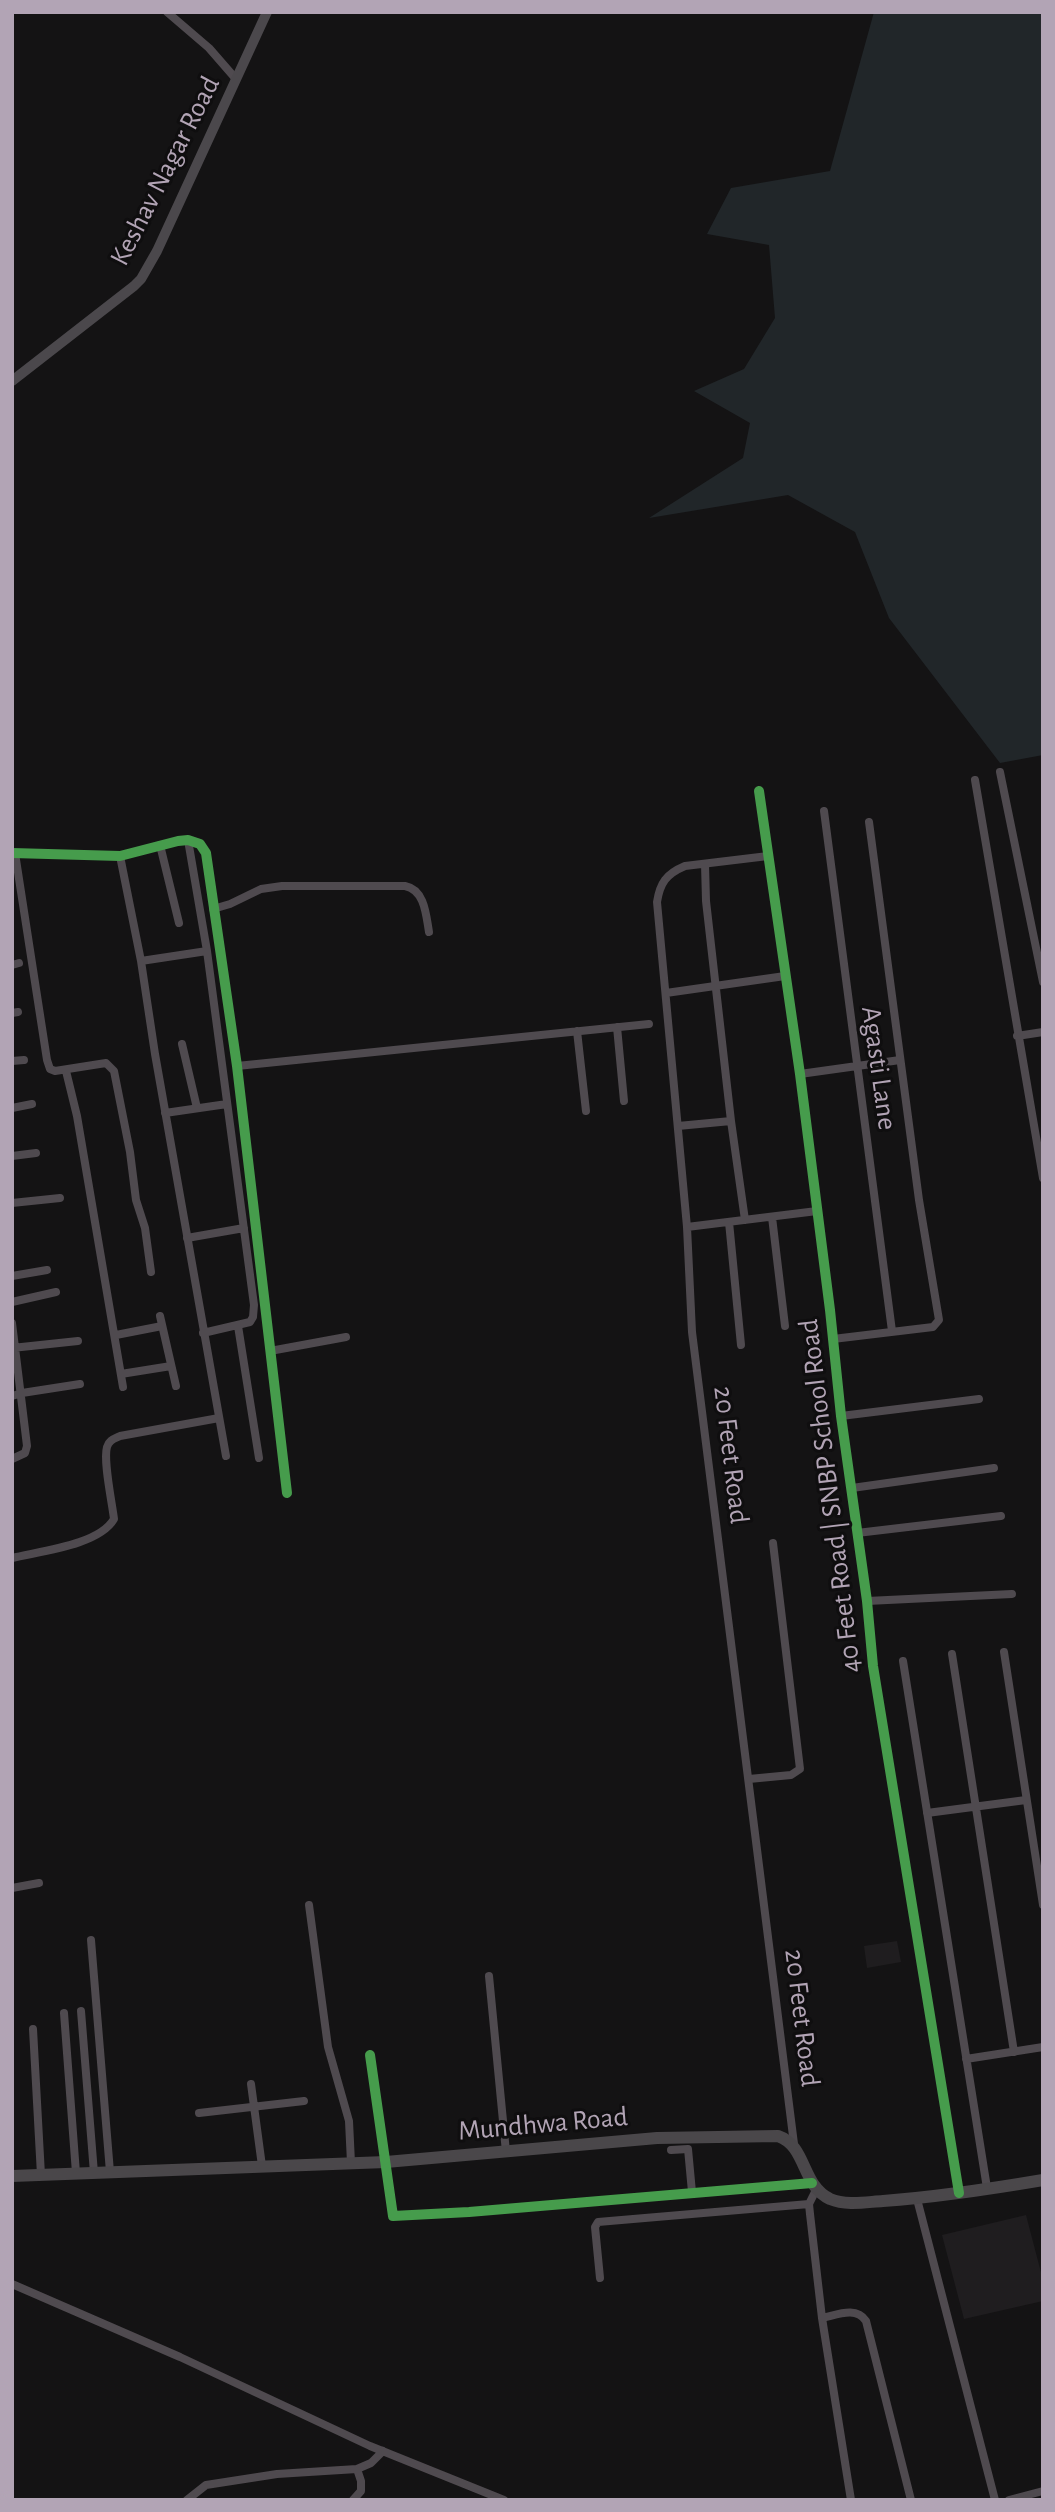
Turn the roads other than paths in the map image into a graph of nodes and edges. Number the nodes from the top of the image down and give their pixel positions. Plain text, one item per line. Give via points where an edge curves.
1 (167, 12) edge
2 (267, 12) edge
3 (236, 79) junction
4 (12, 382) edge
5 (1000, 772) dead end
6 (975, 780) dead end
7 (759, 791) dead end
8 (824, 811) dead end
9 (869, 821) dead end
10 (188, 840) junction
11 (160, 845) junction
12 (14, 853) edge
13 (120, 856) junction
14 (768, 856) junction
15 (705, 864) junction
16 (213, 909) junction
17 (178, 923) dead end
18 (429, 932) dead end
19 (207, 951) junction
20 (141, 961) junction
21 (785, 976) junction
22 (1043, 982) edge
23 (716, 986) junction
24 (666, 993) junction
25 (649, 1024) dead end
26 (617, 1027) junction
27 (577, 1031) junction
28 (1043, 1032) edge
29 (1017, 1036) junction
30 (182, 1044) dead end
31 (24, 1060) dead end
32 (900, 1060) junction
33 (12, 1061) edge
34 (237, 1066) junction
35 (857, 1067) junction
36 (66, 1071) junction
37 (800, 1074) junction
38 (624, 1101) dead end
39 (32, 1104) dead end
40 (227, 1104) junction
41 (12, 1108) edge
42 (197, 1108) junction
43 (586, 1111) dead end
44 (165, 1113) junction
45 (731, 1121) junction
46 (678, 1126) junction
47 (36, 1153) dead end
48 (12, 1156) edge
49 (1043, 1178) edge
50 (60, 1198) dead end
51 (12, 1203) edge
52 (817, 1211) junction
53 (772, 1217) junction
54 (745, 1220) junction
55 (729, 1222) junction
56 (687, 1227) junction
57 (244, 1228) junction
58 (187, 1238) junction
59 (47, 1270) dead end
60 (151, 1272) dead end
61 (12, 1276) edge
62 (56, 1292) dead end
63 (12, 1302) edge
64 (160, 1315) dead end
65 (12, 1323) edge
66 (162, 1326) junction
67 (238, 1326) junction
68 (785, 1326) dead end
69 (892, 1331) junction
70 (203, 1333) junction
71 (116, 1335) junction
72 (346, 1337) dead end
73 (834, 1339) junction
74 (78, 1341) dead end
75 (741, 1345) dead end
76 (14, 1348) edge
77 (270, 1350) junction
78 (171, 1366) junction
79 (121, 1374) junction
80 (80, 1384) dead end
81 (176, 1386) dead end
82 (123, 1387) dead end
83 (22, 1393) junction
84 (12, 1396) edge
85 (979, 1399) dead end
86 (841, 1416) junction
87 (219, 1418) junction
88 (226, 1457) dead end
89 (259, 1458) dead end
90 (12, 1459) edge
91 (994, 1468) dead end
92 (852, 1489) junction
93 (287, 1493) dead end
94 (1000, 1516) dead end
95 (857, 1533) junction
96 (773, 1543) dead end
97 (12, 1558) edge
98 (1012, 1594) dead end
99 (867, 1601) junction
100 (1004, 1652) dead end
101 (952, 1654) dead end
102 (903, 1661) dead end
103 (749, 1779) junction
104 (1026, 1800) junction
105 (977, 1806) junction
106 (927, 1812) junction
107 (39, 1883) dead end
108 (12, 1888) edge
109 (309, 1905) dead end
110 (1043, 1905) edge
111 (92, 1940) dead end
112 (489, 1976) dead end
113 (81, 2011) dead end
114 (64, 2013) dead end
115 (33, 2029) dead end
116 (1043, 2047) edge
117 (1014, 2052) junction
118 (370, 2054) dead end
119 (966, 2059) junction
120 (251, 2084) dead end
121 (304, 2101) dead end
122 (254, 2108) junction
123 (199, 2113) dead end
124 (794, 2144) junction
125 (671, 2150) dead end
126 (506, 2152) junction
127 (386, 2162) junction
128 (351, 2163) junction
129 (262, 2166) junction
130 (110, 2172) junction
131 (76, 2173) junction
132 (94, 2173) junction
133 (41, 2175) junction
134 (12, 2176) edge
135 (1043, 2180) edge
136 (814, 2186) junction
137 (987, 2188) junction
138 (692, 2192) junction
139 (959, 2193) junction
140 (917, 2199) junction
141 (809, 2204) junction
142 (600, 2278) dead end
143 (12, 2284) edge
144 (822, 2318) junction
145 (383, 2451) junction
146 (357, 2469) junction
147 (1043, 2491) edge
148 (187, 2500) edge
149 (354, 2500) edge
150 (504, 2500) edge
151 (851, 2500) edge
152 (911, 2500) edge
153 (995, 2500) edge
154 (1009, 2500) edge

1 - 3 street
2 - 3 street, Keshav Nagar Road
3 - 4 street, Keshav Nagar Road via 141,279
5 - 22 street
6 - 29 street
7 - 14 street, 40 Feet Road | SNBP School Road
8 - 35 street, Agasti Lane
9 - 32 street
10 - 11 street
10 - 16 street via 200,844 206,853
10 - 19 street
11 - 13 street
11 - 17 street
12 - 13 street
12 - 36 street via 47,1059 50,1069
13 - 20 street
14 - 15 street, 20 Feet Road
14 - 21 street, 40 Feet Road | SNBP School Road
15 - 23 street
15 - 24 street, 20 Feet Road via 675,870 659,889
16 - 18 street via 261,888 405,886 420,896
16 - 34 street
19 - 20 street
19 - 40 street
20 - 44 street
21 - 23 street
21 - 37 street, 40 Feet Road | SNBP School Road
23 - 24 street
23 - 45 street
24 - 46 street, 20 Feet Road
25 - 26 street
26 - 27 street
26 - 38 street
27 - 34 street
27 - 43 street
28 - 29 street
29 - 49 street
30 - 42 street
31 - 33 street
32 - 35 street
32 - 69 street via 939,1320 933,1327
34 - 77 street
35 - 37 street
35 - 69 street, Agasti Lane
36 - 60 street via 106,1063 114,1070
36 - 71 street
37 - 52 street, 40 Feet Road | SNBP School Road
39 - 41 street
40 - 42 street
40 - 57 street
42 - 44 street
44 - 58 street
45 - 46 street
45 - 54 street
46 - 56 street, 20 Feet Road
47 - 48 street
50 - 51 street
52 - 53 street
52 - 73 street, 40 Feet Road | SNBP School Road
53 - 54 street
53 - 68 street
54 - 55 street
55 - 56 street
55 - 75 street
56 - 103 street, 20 Feet Road via 692,1332
57 - 58 street
57 - 67 street via 254,1313 250,1322
58 - 70 street
59 - 61 street
62 - 63 street
64 - 66 street
65 - 76 street
66 - 71 street
66 - 78 street
67 - 70 street
67 - 89 street
69 - 73 street
70 - 87 street
71 - 79 street
72 - 77 street
73 - 86 street, 40 Feet Road | SNBP School Road
74 - 76 street
76 - 83 street
77 - 93 street
78 - 79 street
78 - 81 street
79 - 82 street
80 - 83 street
83 - 84 street
83 - 90 street via 27,1446 25,1453
85 - 86 street
86 - 92 street, 40 Feet Road | SNBP School Road
87 - 88 street
87 - 97 street via 111,1440 107,1458 114,1519 109,1528 93,1538
91 - 92 street
92 - 95 street, 40 Feet Road | SNBP School Road
94 - 95 street
95 - 99 street, 40 Feet Road | SNBP School Road
96 - 103 street via 800,1769 791,1775
98 - 99 street
99 - 139 street, 40 Feet Road | SNBP School Road via 873,1666
100 - 104 street
101 - 105 street
102 - 106 street
103 - 124 street, 20 Feet Road
104 - 105 street
104 - 110 street
105 - 106 street
105 - 117 street
106 - 119 street
107 - 108 street
109 - 128 street via 328,2047 349,2122
111 - 130 street
112 - 126 street
113 - 132 street
114 - 131 street
115 - 133 street
116 - 117 street
117 - 119 street
118 - 127 street
119 - 137 street
120 - 122 street
121 - 122 street
122 - 123 street
122 - 129 street
124 - 126 main road, Mundhwa Road via 778,2136 657,2138
124 - 136 main road
125 - 138 street via 688,2149
126 - 127 main road, Mundhwa Road
127 - 128 main road, Mundhwa Road
127 - 138 street via 393,2216
128 - 129 main road, Mundhwa Road
129 - 130 main road, Mundhwa Road
130 - 132 main road, Mundhwa Road
131 - 132 main road, Mundhwa Road
131 - 133 main road, Mundhwa Road
133 - 134 main road, Mundhwa Road
135 - 137 main road
136 - 138 street
136 - 140 main road via 831,2199 848,2203
136 - 141 street
137 - 139 main road
139 - 140 main road
140 - 153 street
141 - 142 street via 598,2222
141 - 144 street
143 - 145 street
144 - 151 street
144 - 152 street via 856,2312 866,2320
145 - 146 street
145 - 150 street
146 - 148 street via 206,2485
146 - 149 street via 361,2491
147 - 154 street

